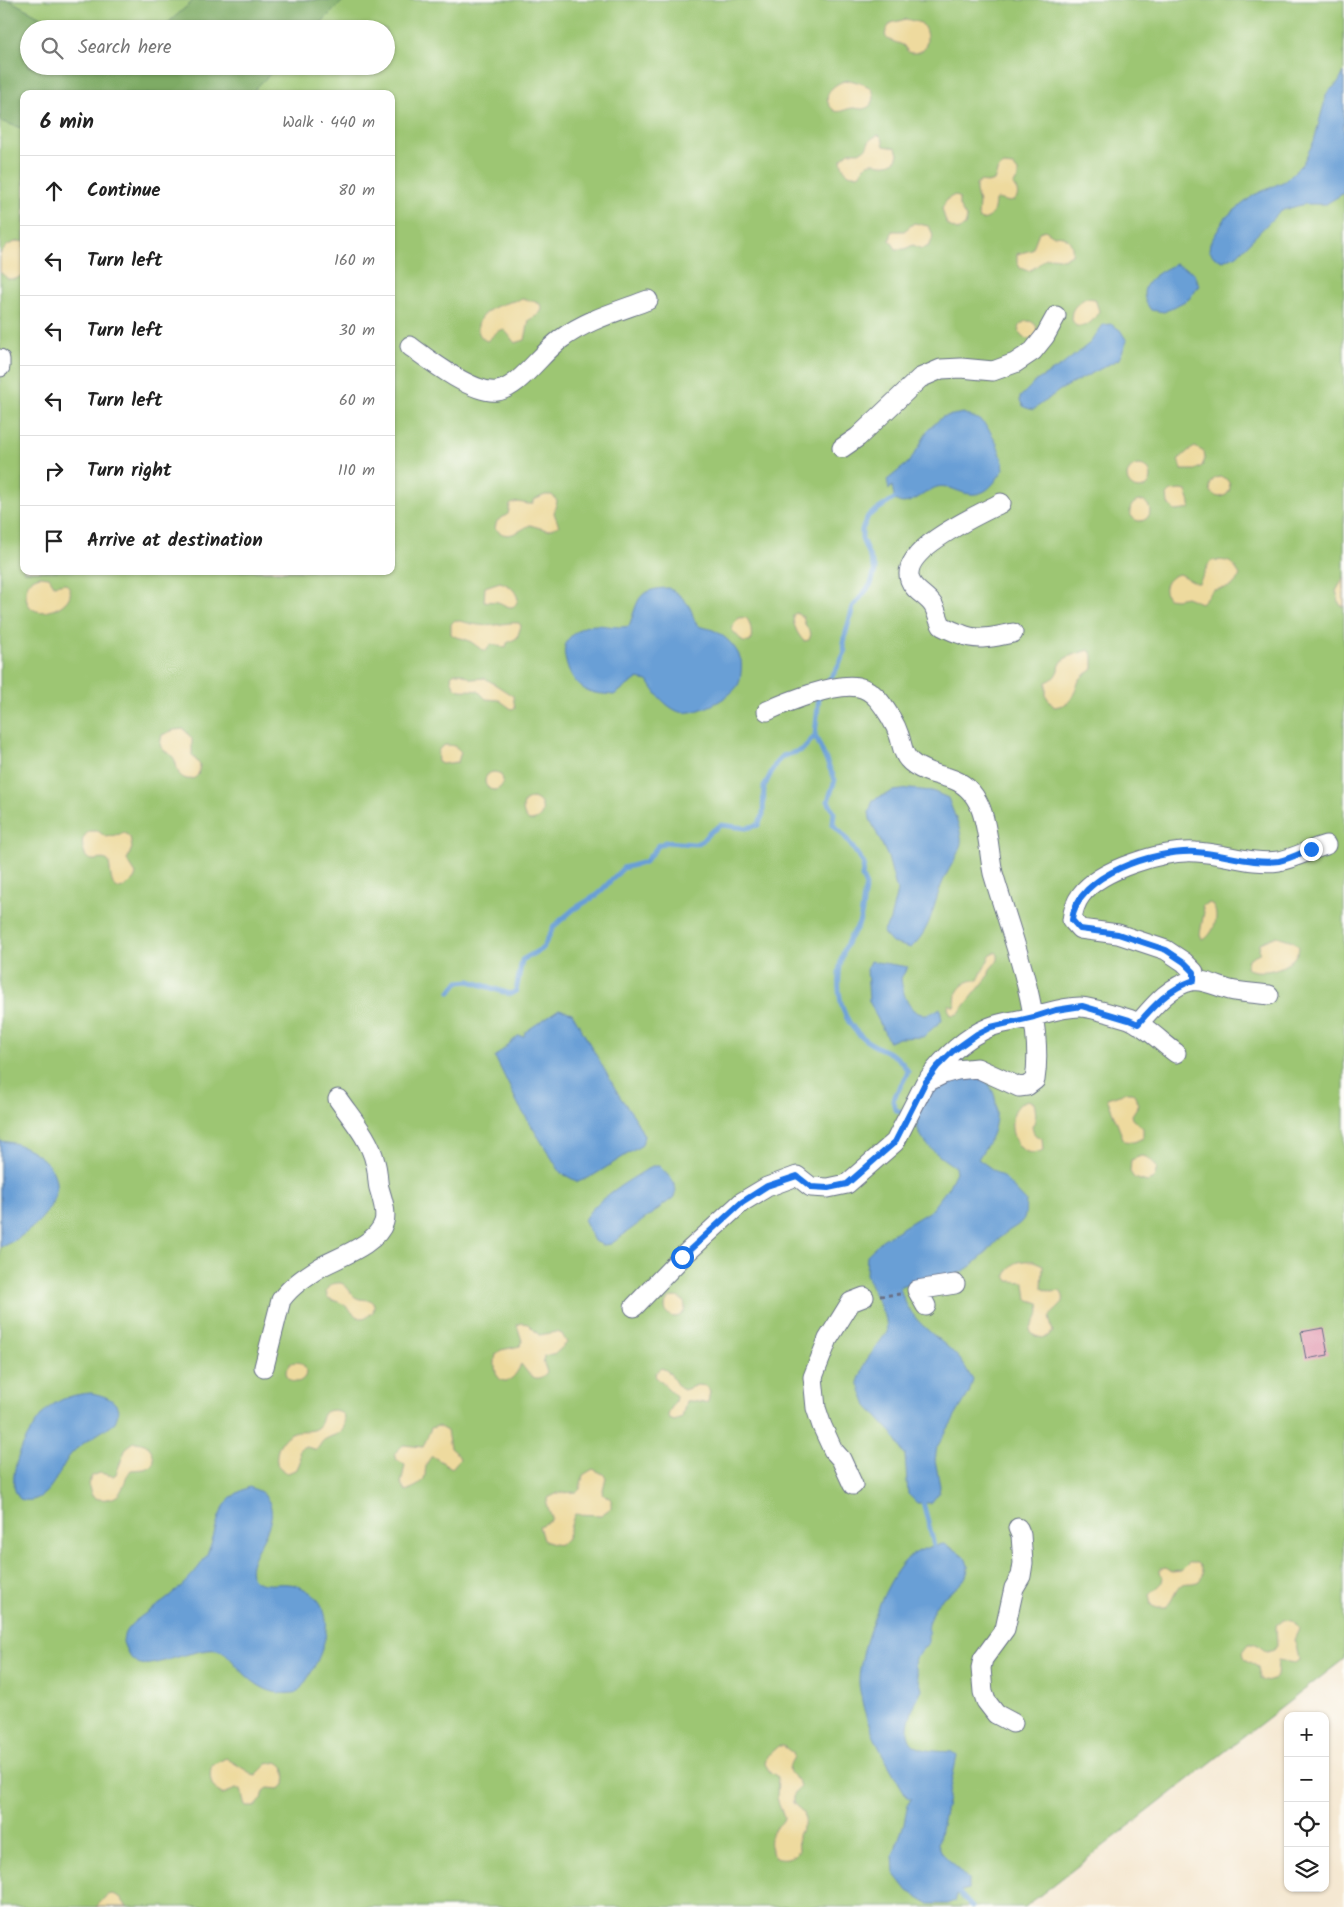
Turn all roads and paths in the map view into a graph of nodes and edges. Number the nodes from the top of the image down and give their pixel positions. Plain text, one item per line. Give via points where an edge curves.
1 (648, 300) dead end
2 (1056, 316) dead end
3 (410, 346) dead end
4 (0, 359) edge
5 (0, 367) edge
6 (842, 448) dead end
7 (1001, 502) dead end
8 (1013, 632) dead end
9 (766, 711) dead end
10 (1326, 845) dead end
11 (1194, 980) junction
12 (1269, 995) dead end
13 (1034, 1017) junction
14 (1138, 1024) junction
15 (1176, 1053) dead end
16 (925, 1083) junction
17 (338, 1099) dead end
18 (955, 1284) dead end
19 (902, 1294) dead end
20 (864, 1297) joint
21 (926, 1306) dead end
22 (634, 1307) dead end
23 (264, 1367) dead end
24 (852, 1485) dead end
25 (1018, 1528) dead end
26 (1013, 1723) dead end

1 - 3 lane via 572,331 516,382 497,391 485,391 468,384
2 - 6 lane via 1033,352 1015,363 993,371 941,369 920,378
4 - 5 lane
7 - 8 lane via 934,540 910,567 909,577 913,586 933,605 942,626 974,638
9 - 13 lane via 815,693 858,687 876,696 885,709 899,732 909,761 966,787 983,813 993,873
10 - 11 lane via 1280,861 1195,852 1151,857 1106,875 1081,895 1072,920 1080,929 1118,934 1166,950 1194,972
11 - 12 lane via 1230,990
11 - 14 lane via 1177,986
13 - 14 lane via 1082,1006
13 - 16 lane via 991,1027 977,1034 953,1051
13 - 16 lane via 1038,1063 1035,1080 1027,1086 1020,1088 977,1068 943,1074
14 - 15 lane
16 - 22 lane via 895,1142 847,1184 811,1187 797,1176 767,1186 742,1202
17 - 23 lane via 363,1135 375,1161 384,1222 362,1246 287,1291 281,1300
18 - 21 lane via 917,1290
19 - 20 path
20 - 24 lane via 851,1302 828,1338 813,1377 813,1394 822,1426
25 - 26 lane via 1023,1563 1021,1576 1014,1588 1005,1629 982,1659 981,1668 982,1692 986,1701 996,1714

